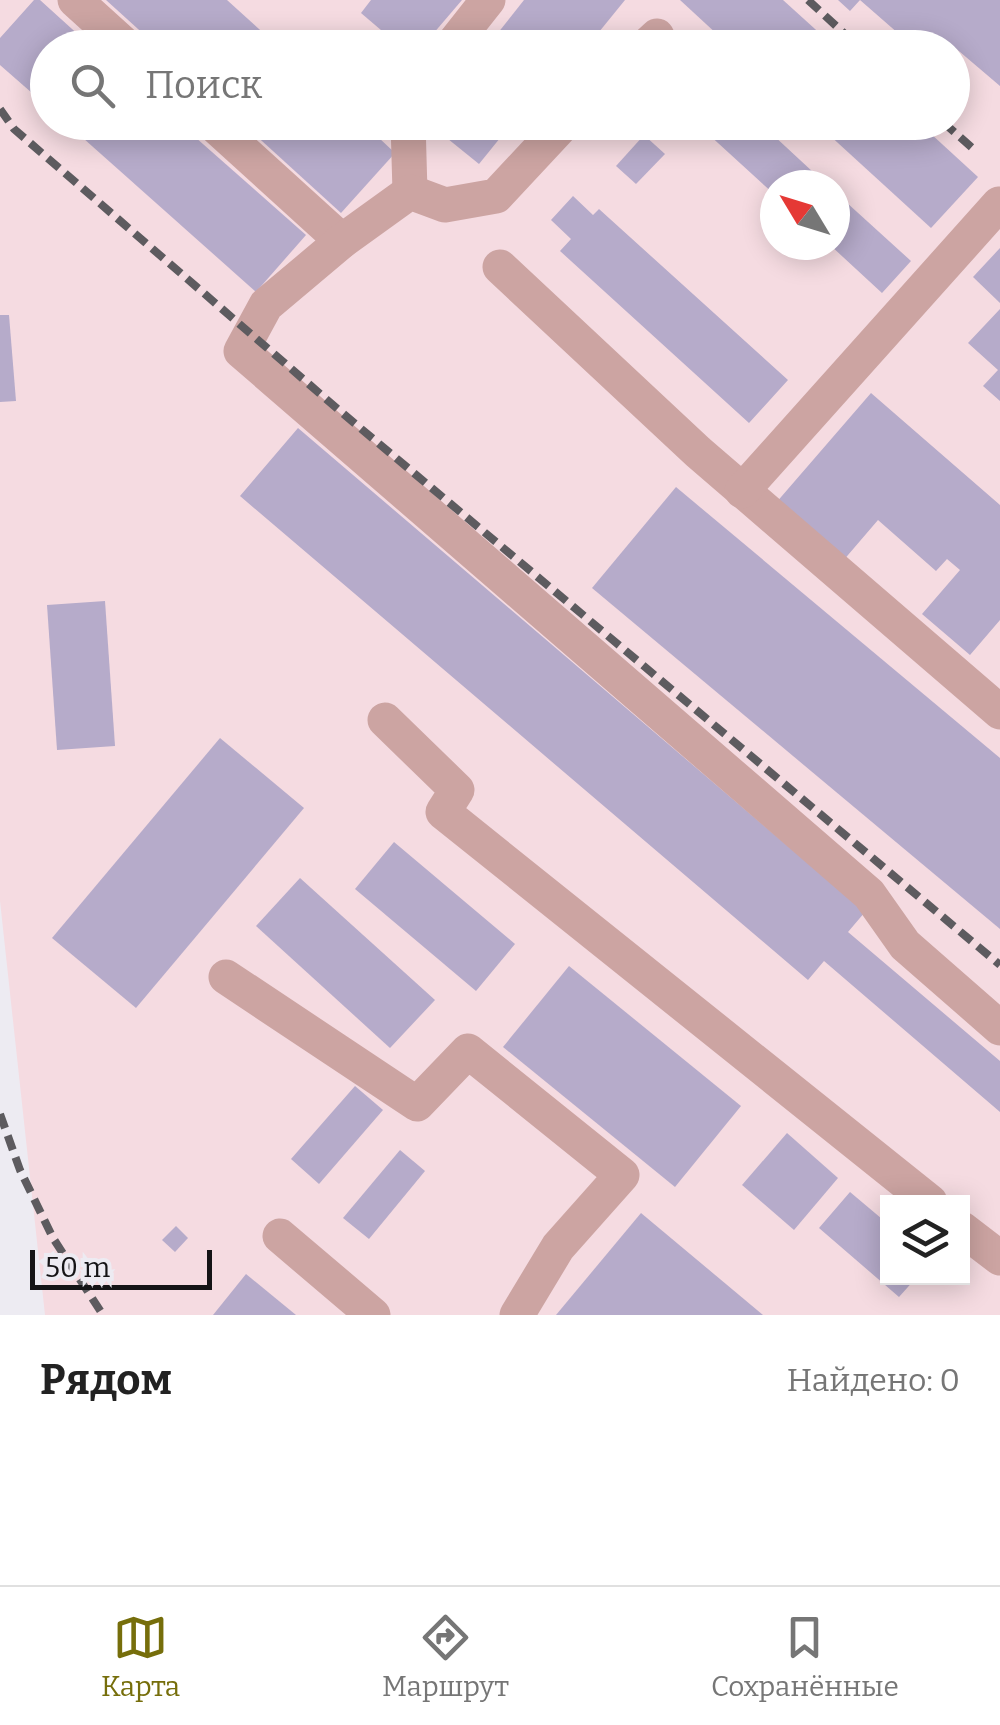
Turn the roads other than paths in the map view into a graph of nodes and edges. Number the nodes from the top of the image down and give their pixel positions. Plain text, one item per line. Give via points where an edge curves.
1 (75, 0) edge
2 (488, 0) edge
3 (108, 30) edge
4 (464, 30) edge
5 (231, 140) edge
6 (409, 140) edge
7 (548, 140) edge
8 (410, 192) junction
9 (998, 204) edge
10 (342, 241) junction
11 (500, 266) dead end
12 (742, 490) junction
13 (1000, 712) edge
14 (384, 720) dead end
15 (226, 977) dead end
16 (1000, 1028) edge
17 (921, 1195) edge
18 (970, 1235) edge
19 (280, 1236) dead end
20 (1000, 1258) edge
21 (373, 1315) edge
22 (518, 1315) edge

1 - 3 lane
2 - 4 lane
5 - 10 lane
6 - 8 lane
7 - 8 lane via 496,196 445,206
8 - 10 lane
9 - 12 lane
10 - 16 lane via 266,305 242,351 870,894 904,945
11 - 12 lane
12 - 13 lane
14 - 17 lane via 457,790 444,812
15 - 22 lane via 417,1104 468,1051 622,1175 558,1247
18 - 20 lane
19 - 21 lane

